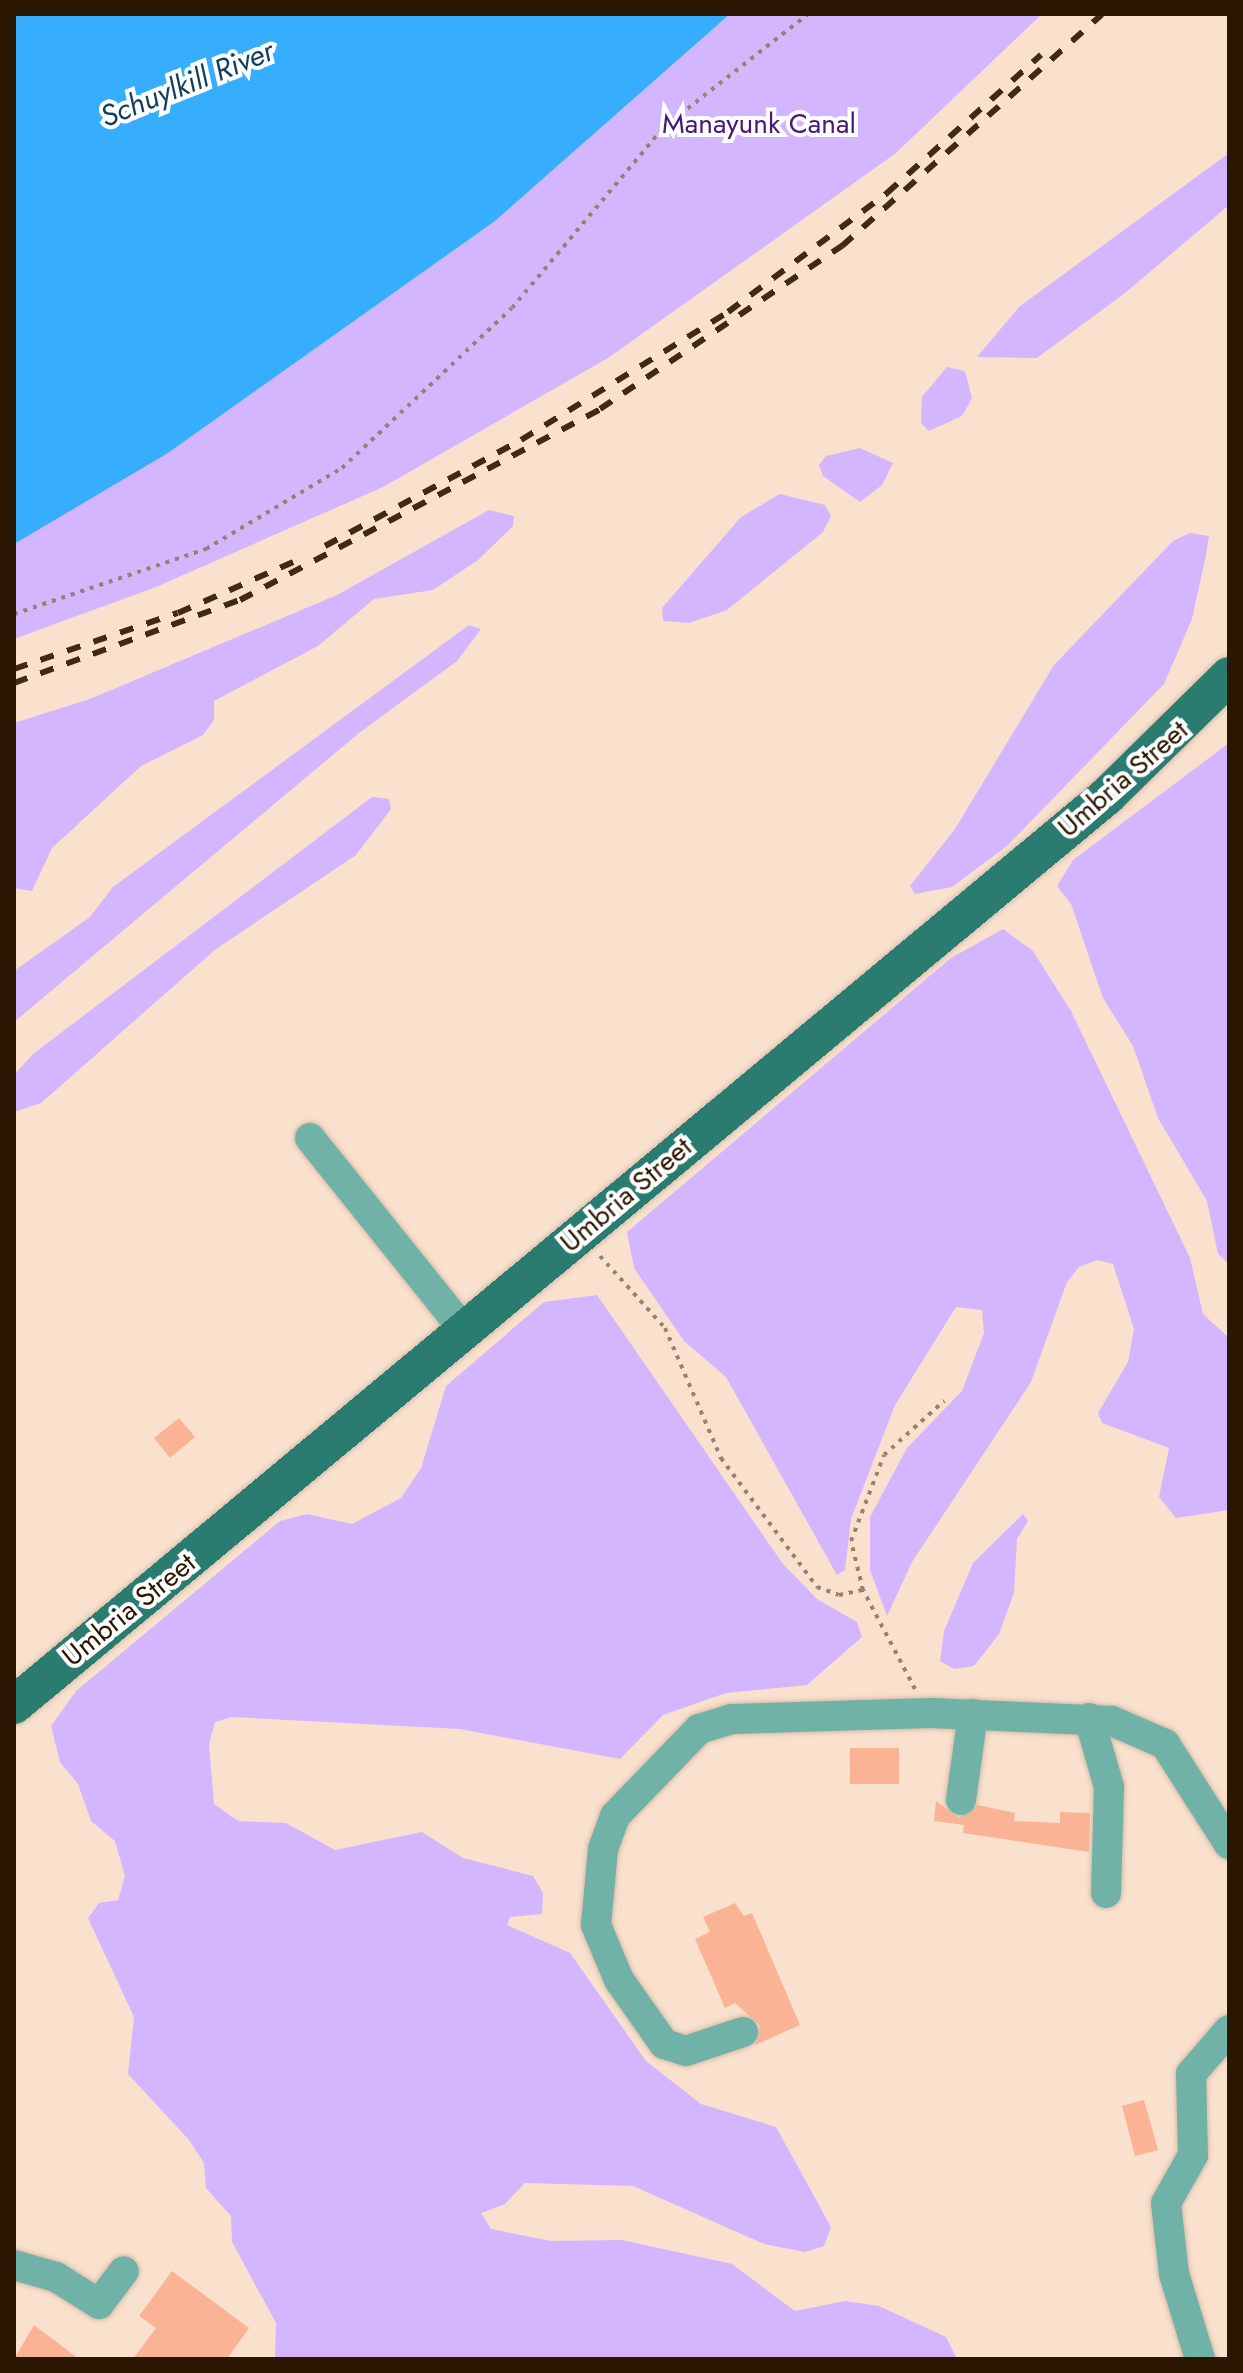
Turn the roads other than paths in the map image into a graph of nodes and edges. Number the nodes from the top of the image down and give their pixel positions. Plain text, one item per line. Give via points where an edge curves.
1 (1229, 676) edge
2 (310, 1138) dead end
3 (464, 1330) junction
4 (14, 1705) edge
5 (973, 1714) junction
6 (1089, 1718) junction
7 (961, 1800) dead end
8 (1229, 1844) edge
9 (1106, 1893) dead end
10 (1229, 2030) edge
11 (743, 2032) dead end
12 (14, 2265) edge
13 (124, 2271) dead end
14 (1200, 2359) edge

1 - 3 main road, Umbria Street via 1161,750
2 - 3 lane
3 - 4 main road, Umbria Street
5 - 6 lane
5 - 7 lane
5 - 11 lane via 716,1722 674,1749 615,1816 603,1849 596,1925 619,1980 670,2048 686,2051
6 - 8 lane via 1145,1730 1165,1744
6 - 9 lane via 1109,1787
10 - 14 lane via 1191,2074 1195,2146 1166,2203 1174,2274
12 - 13 lane via 56,2277 99,2304

